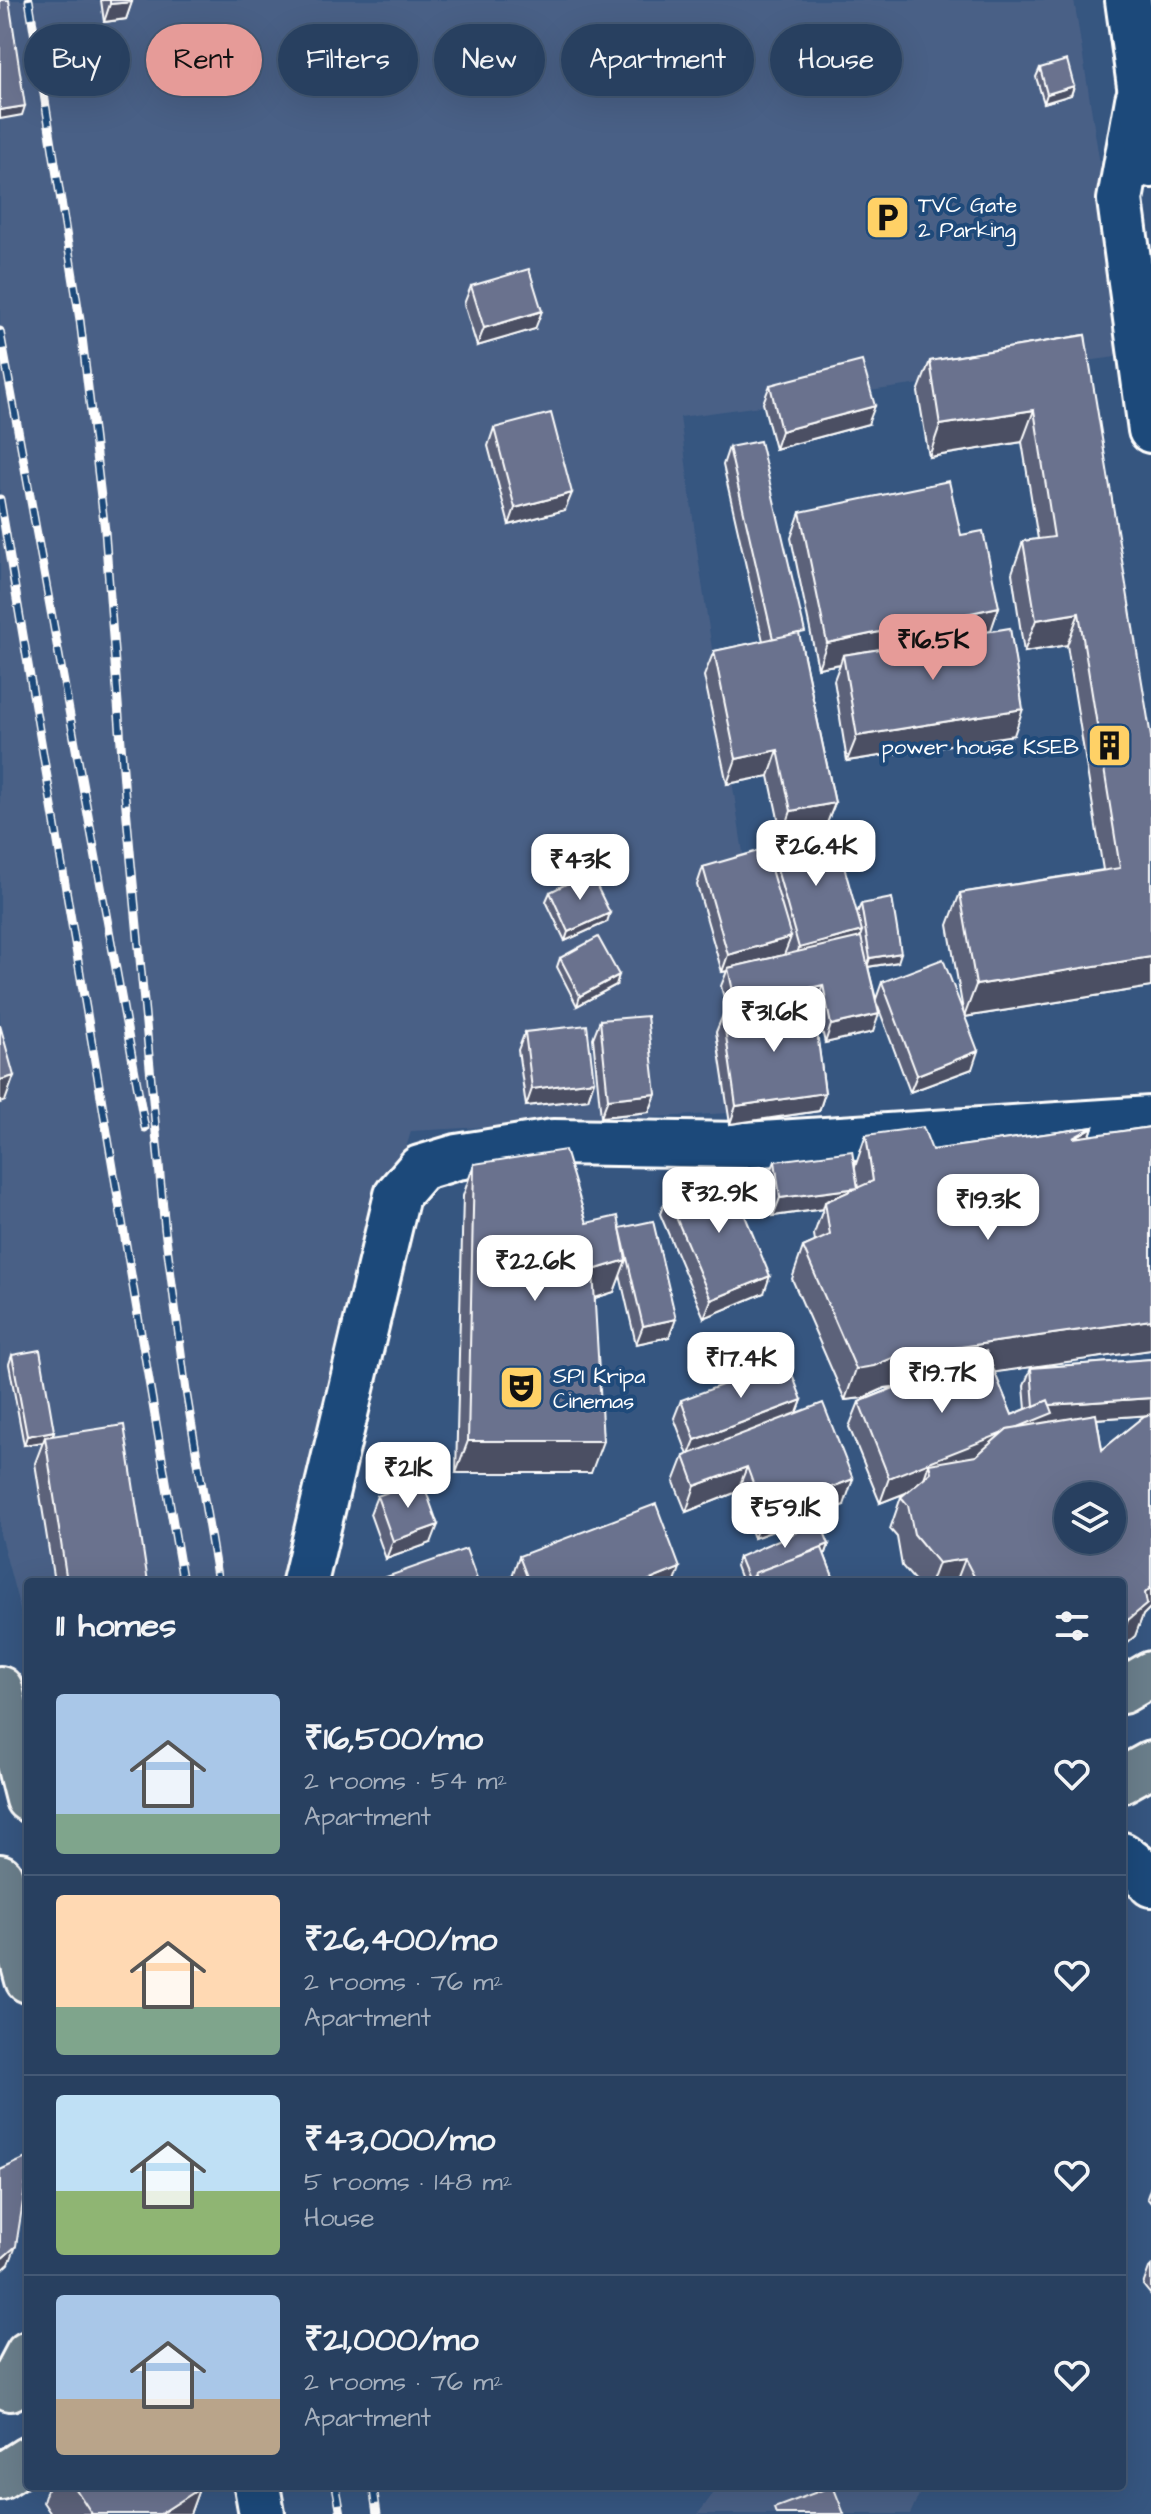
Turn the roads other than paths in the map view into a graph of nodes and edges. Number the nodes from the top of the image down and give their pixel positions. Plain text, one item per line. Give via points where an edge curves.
1 (1128, 0) edge
2 (1143, 58) edge
3 (1151, 165) edge
4 (1151, 430) edge
5 (1151, 1119) edge
6 (306, 1578) edge
7 (1151, 1674) edge
8 (0, 1689) edge
9 (1126, 1689) edge
10 (1151, 1764) edge
11 (1126, 1778) edge
12 (24, 1783) edge
13 (1126, 1858) edge
14 (0, 1877) edge
15 (1151, 1884) edge
16 (24, 1965) edge
17 (24, 2462) edge
18 (0, 2477) edge
19 (258, 2490) edge
20 (262, 2514) edge

1 - 2 street
2 - 3 street
2 - 4 street via 1120,200
5 - 6 street via 745,1145 553,1142 420,1168 397,1195
7 - 9 main road
8 - 12 main road
10 - 11 main road
13 - 15 street
14 - 16 main road
17 - 18 main road
19 - 20 street

